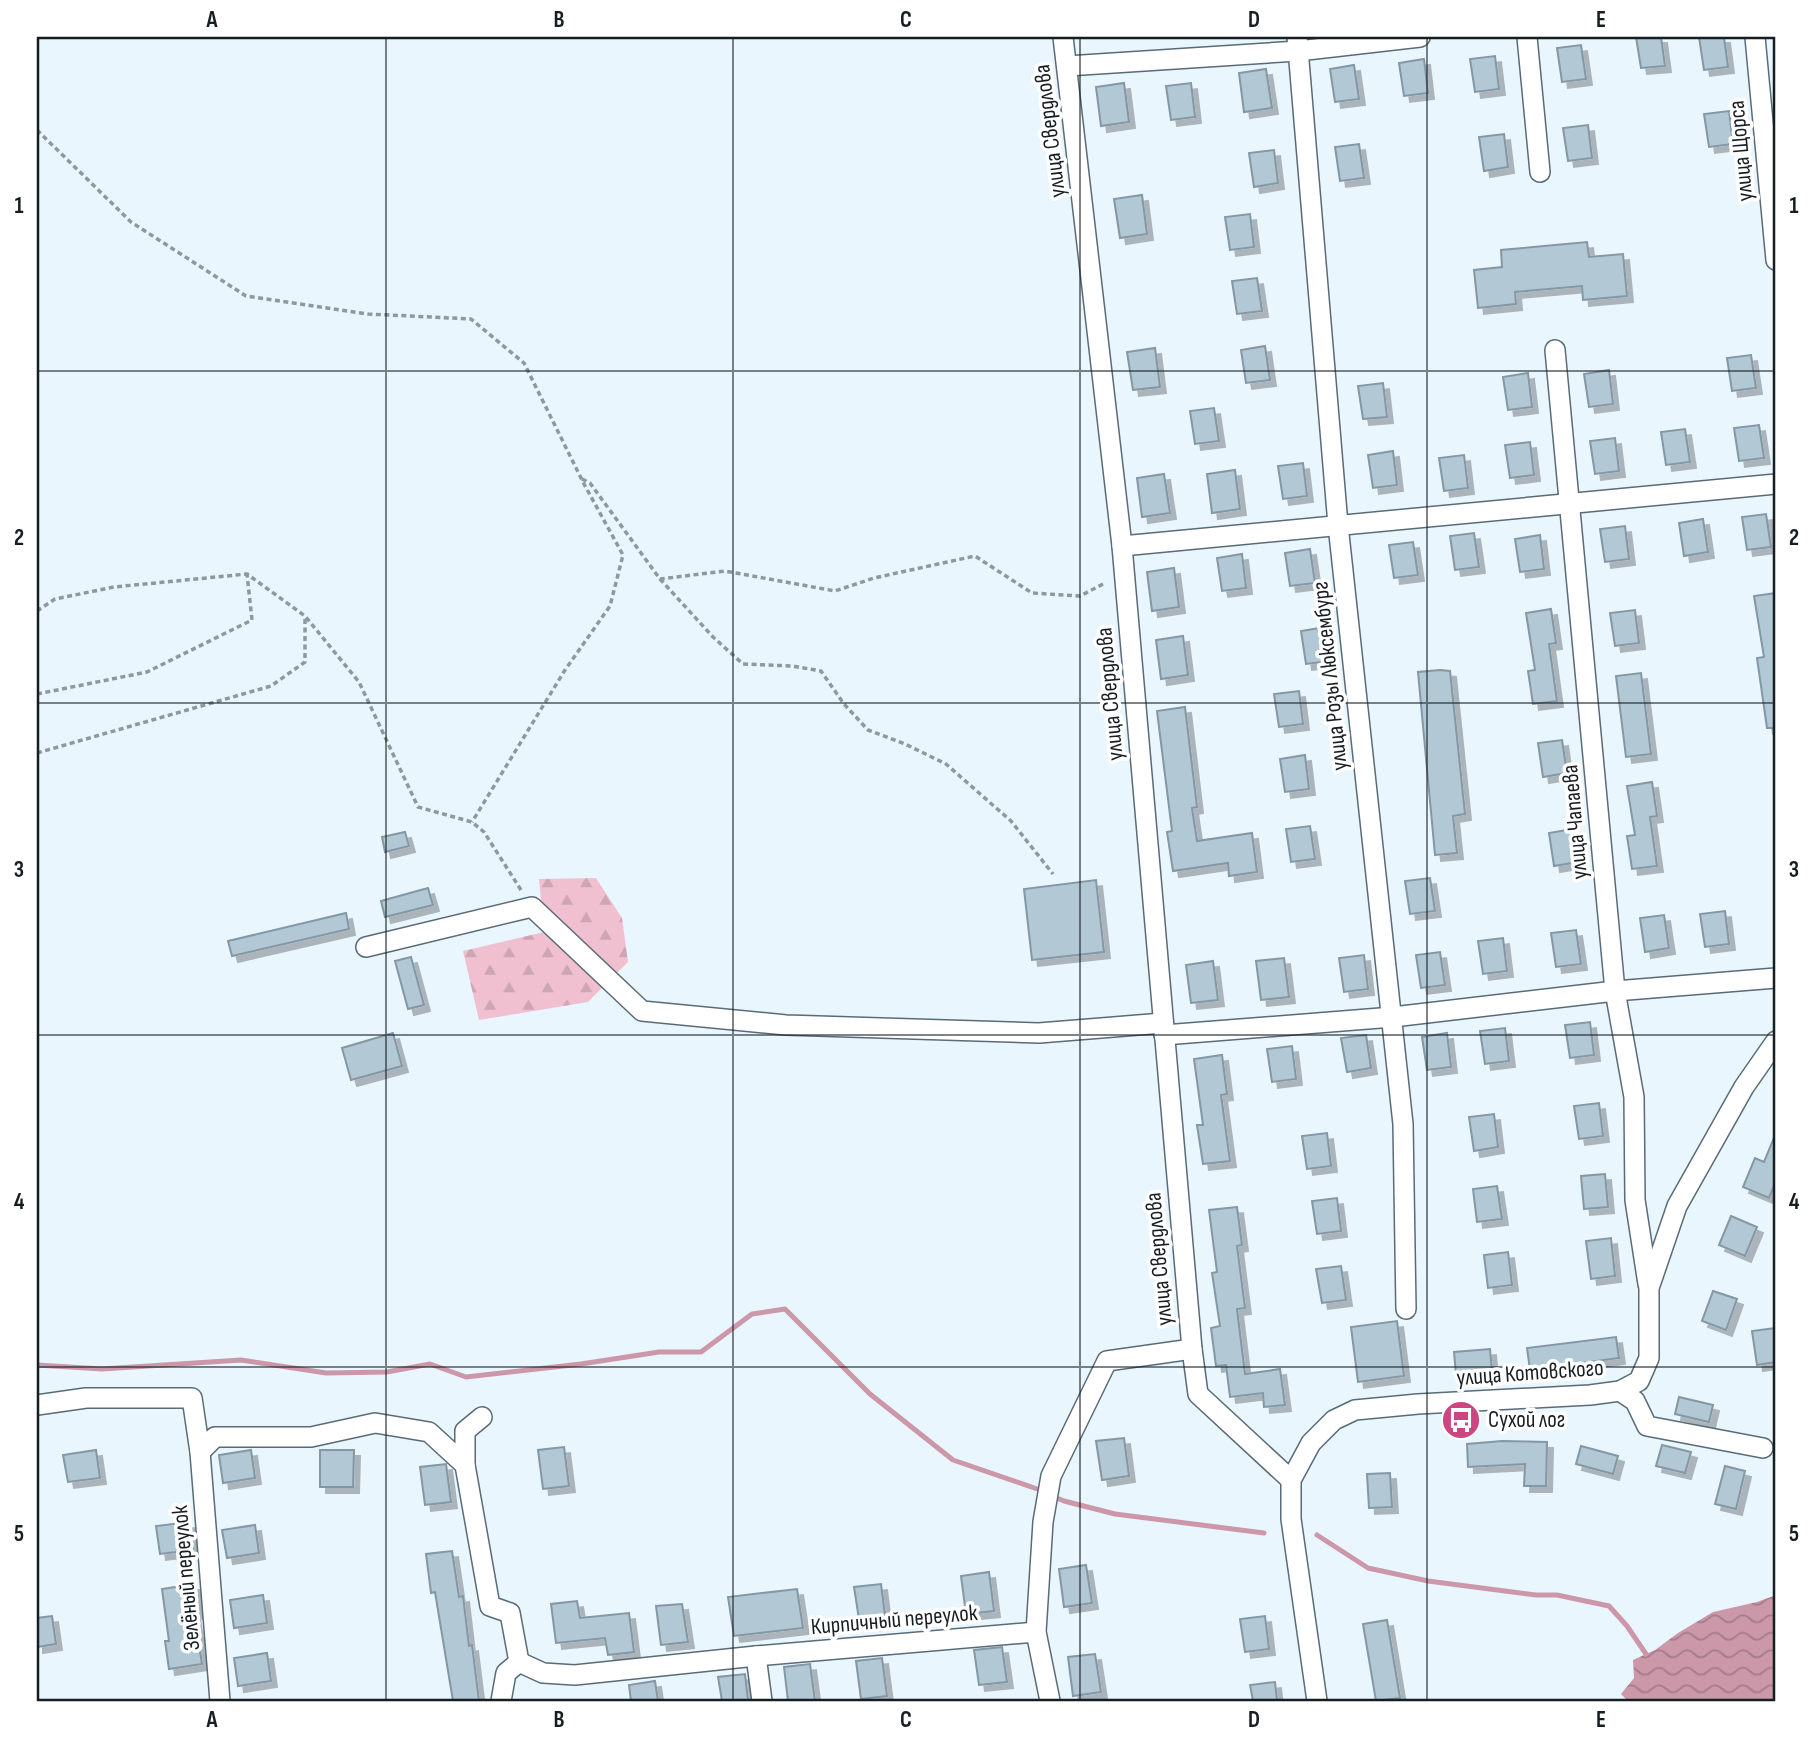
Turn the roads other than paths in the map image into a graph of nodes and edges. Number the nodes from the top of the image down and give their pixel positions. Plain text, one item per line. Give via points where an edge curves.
1 (1063, 37) edge
2 (1420, 37) edge
3 (1527, 37) edge
4 (1755, 37) edge
5 (1297, 44) edge
6 (1067, 66) junction
7 (1540, 172) dead end
8 (1776, 260) edge
9 (1555, 350) dead end
10 (1776, 484) edge
11 (1570, 504) junction
12 (1338, 525) junction
13 (1122, 546) junction
14 (366, 947) dead end
15 (1776, 978) edge
16 (1615, 991) junction
17 (1393, 1017) junction
18 (1163, 1029) junction
19 (1776, 1041) edge
20 (1649, 1288) junction
21 (1406, 1309) dead end
22 (1192, 1349) junction
23 (1620, 1391) junction
24 (37, 1405) edge
25 (482, 1418) dead end
26 (1763, 1448) dead end
27 (200, 1452) junction
28 (465, 1465) junction
29 (1291, 1480) junction
30 (1036, 1632) junction
31 (756, 1656) junction
32 (519, 1662) junction
33 (220, 1701) edge
34 (501, 1701) edge
35 (762, 1701) edge
36 (1050, 1701) edge
37 (1317, 1701) edge

1 - 6 street, улица Свердлова
2 - 5 street
3 - 7 street
4 - 8 street, улица Щорса
5 - 6 street
5 - 12 street, улица Розы Люксембург
6 - 13 street, улица Свердлова
9 - 11 street, улица Чапаева
10 - 11 street
11 - 12 street
11 - 16 street, улица Чапаева
12 - 13 street
12 - 17 street, улица Розы Люксембург
13 - 18 street, улица Свердлова
14 - 18 street via 532,907 642,1012 786,1025 1039,1033
15 - 16 street
16 - 17 street
16 - 20 street, улица Чапаева via 1634,1097 1635,1200
17 - 18 street
17 - 21 street, улица Розы Люксембург via 1403,1124
18 - 22 street, улица Свердлова
19 - 20 street, улица Котовского via 1744,1087 1676,1206
20 - 23 street, улица Котовского via 1649,1358 1639,1381
22 - 29 street, улица Свердлова via 1198,1394
22 - 30 street, улица Свердлова via 1107,1361 1051,1476 1043,1522
23 - 26 street via 1635,1401 1647,1426
23 - 29 street, улица Котовского via 1355,1410 1334,1420 1311,1443
24 - 27 street, Зелёный переулок via 86,1398 192,1398
25 - 28 street via 466,1432
27 - 28 street via 215,1437 311,1437 375,1423 429,1432
27 - 33 street, Зелёный переулок
28 - 32 street via 490,1606 510,1613
29 - 37 street via 1291,1519
30 - 31 street, Кирпичный переулок
30 - 36 street, улица Свердлова
31 - 32 street, Кирпичный переулок via 575,1675 543,1673
31 - 35 street
32 - 34 street via 506,1673

